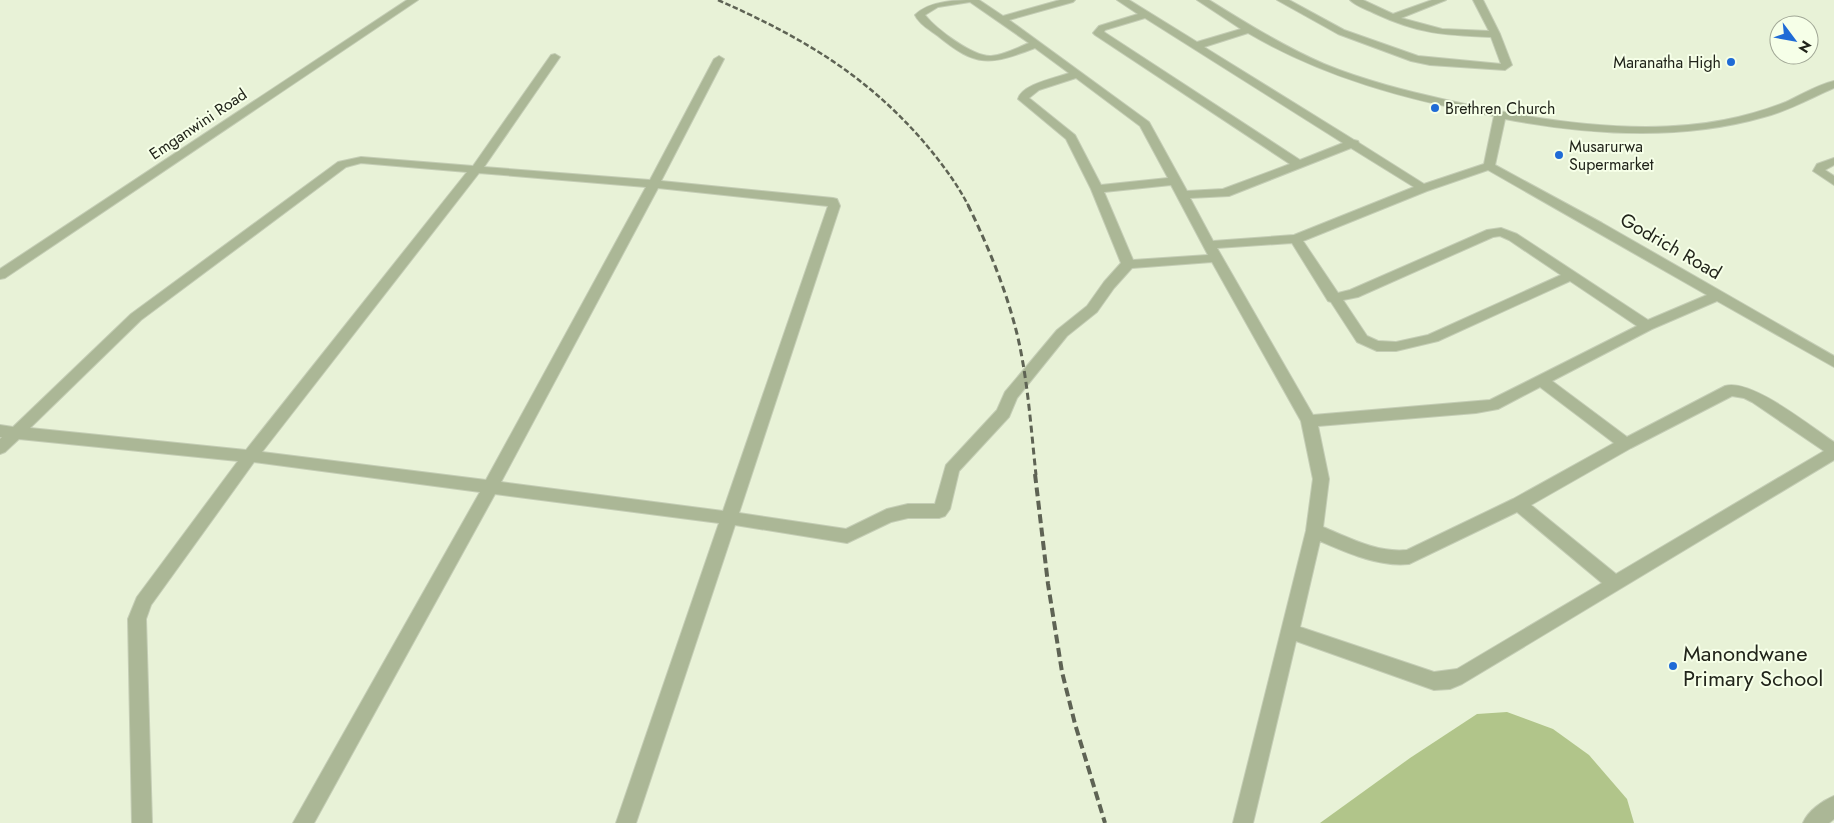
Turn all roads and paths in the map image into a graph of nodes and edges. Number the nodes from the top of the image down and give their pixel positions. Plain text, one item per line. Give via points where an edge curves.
1 (413, 0) edge
2 (966, 0) edge
3 (973, 0) edge
4 (1070, 0) edge
5 (1122, 0) edge
6 (1202, 0) edge
7 (1282, 0) edge
8 (1355, 0) edge
9 (1441, 0) edge
10 (1478, 0) edge
11 (1146, 15) junction
12 (1392, 18) junction
13 (1002, 19) junction
14 (1250, 29) junction
15 (1495, 34) junction
16 (1036, 44) junction
17 (1196, 46) junction
18 (555, 57) dead end
19 (719, 59) dead end
20 (1077, 74) junction
21 (1833, 86) edge
22 (1500, 115) junction
23 (1354, 143) junction
24 (1834, 161) edge
25 (1299, 164) junction
26 (1489, 166) junction
27 (476, 169) junction
28 (1834, 181) edge
29 (1175, 182) junction
30 (654, 184) junction
31 (1423, 188) junction
32 (1098, 189) junction
33 (1182, 195) junction
34 (1296, 238) junction
35 (1213, 251) junction
36 (1128, 264) junction
37 (0, 275) edge
38 (1570, 276) junction
39 (1718, 295) junction
40 (1333, 298) junction
41 (1647, 326) junction
42 (1834, 362) edge
43 (1542, 381) junction
44 (1309, 421) junction
45 (7, 432) edge
46 (1626, 444) junction
47 (0, 448) edge
48 (1834, 451) edge
49 (250, 456) junction
50 (491, 487) junction
51 (1519, 504) junction
52 (730, 518) junction
53 (1314, 531) junction
54 (1615, 584) junction
55 (1289, 631) junction
56 (1834, 806) edge
57 (142, 823) edge
58 (303, 823) edge
59 (626, 823) edge
60 (1243, 823) edge
61 (1813, 823) edge

1 - 37 street, Emganwini Road
2 - 16 street via 929,8 920,14 921,18 976,57 990,59
3 - 13 street
4 - 13 street
5 - 11 street
6 - 14 street
7 - 15 street via 1341,32 1425,61 1505,67
8 - 12 street
9 - 12 street
10 - 15 street
11 - 17 street
11 - 25 street via 1102,28 1098,33
12 - 15 street via 1435,31
13 - 16 street
14 - 17 street
14 - 22 street via 1337,73
16 - 20 street
17 - 23 street
18 - 27 street
19 - 30 street
20 - 29 street via 1145,124
20 - 32 street via 1030,90 1023,99 1071,137
21 - 22 street via 1760,115 1702,125 1630,128
22 - 26 street
23 - 25 street
23 - 31 street
24 - 28 street via 1821,166 1819,171
25 - 33 street via 1225,193
26 - 31 street
26 - 39 street, Godrich Road
27 - 30 street
27 - 45 street via 360,160 342,164 136,317
27 - 49 street
29 - 32 street
29 - 33 street
30 - 50 street
30 - 52 street via 833,202 834,206
31 - 34 street
32 - 36 street
33 - 35 street
34 - 35 street
34 - 40 street
35 - 36 street
35 - 44 street
36 - 52 street via 1085,316 1062,333 1010,396 1004,413 952,469 939,511 908,511 887,516 847,536
38 - 40 street via 1513,237 1496,232 1353,294
38 - 40 street via 1433,338 1388,346 1366,343
38 - 41 street
39 - 41 street
39 - 42 street, Godrich Road
41 - 43 street
43 - 44 street via 1492,405 1476,408
43 - 46 street
44 - 53 street via 1321,479
45 - 47 street
45 - 49 street
46 - 48 street via 1721,394 1739,390 1758,398
46 - 51 street
48 - 54 street
49 - 50 street
49 - 57 street via 143,602 137,619
50 - 52 street
50 - 58 street
51 - 53 street via 1409,557 1398,559 1380,556
51 - 54 street
52 - 59 street
53 - 55 street
54 - 55 street via 1462,676 1450,680 1434,681
55 - 60 street
56 - 61 street

